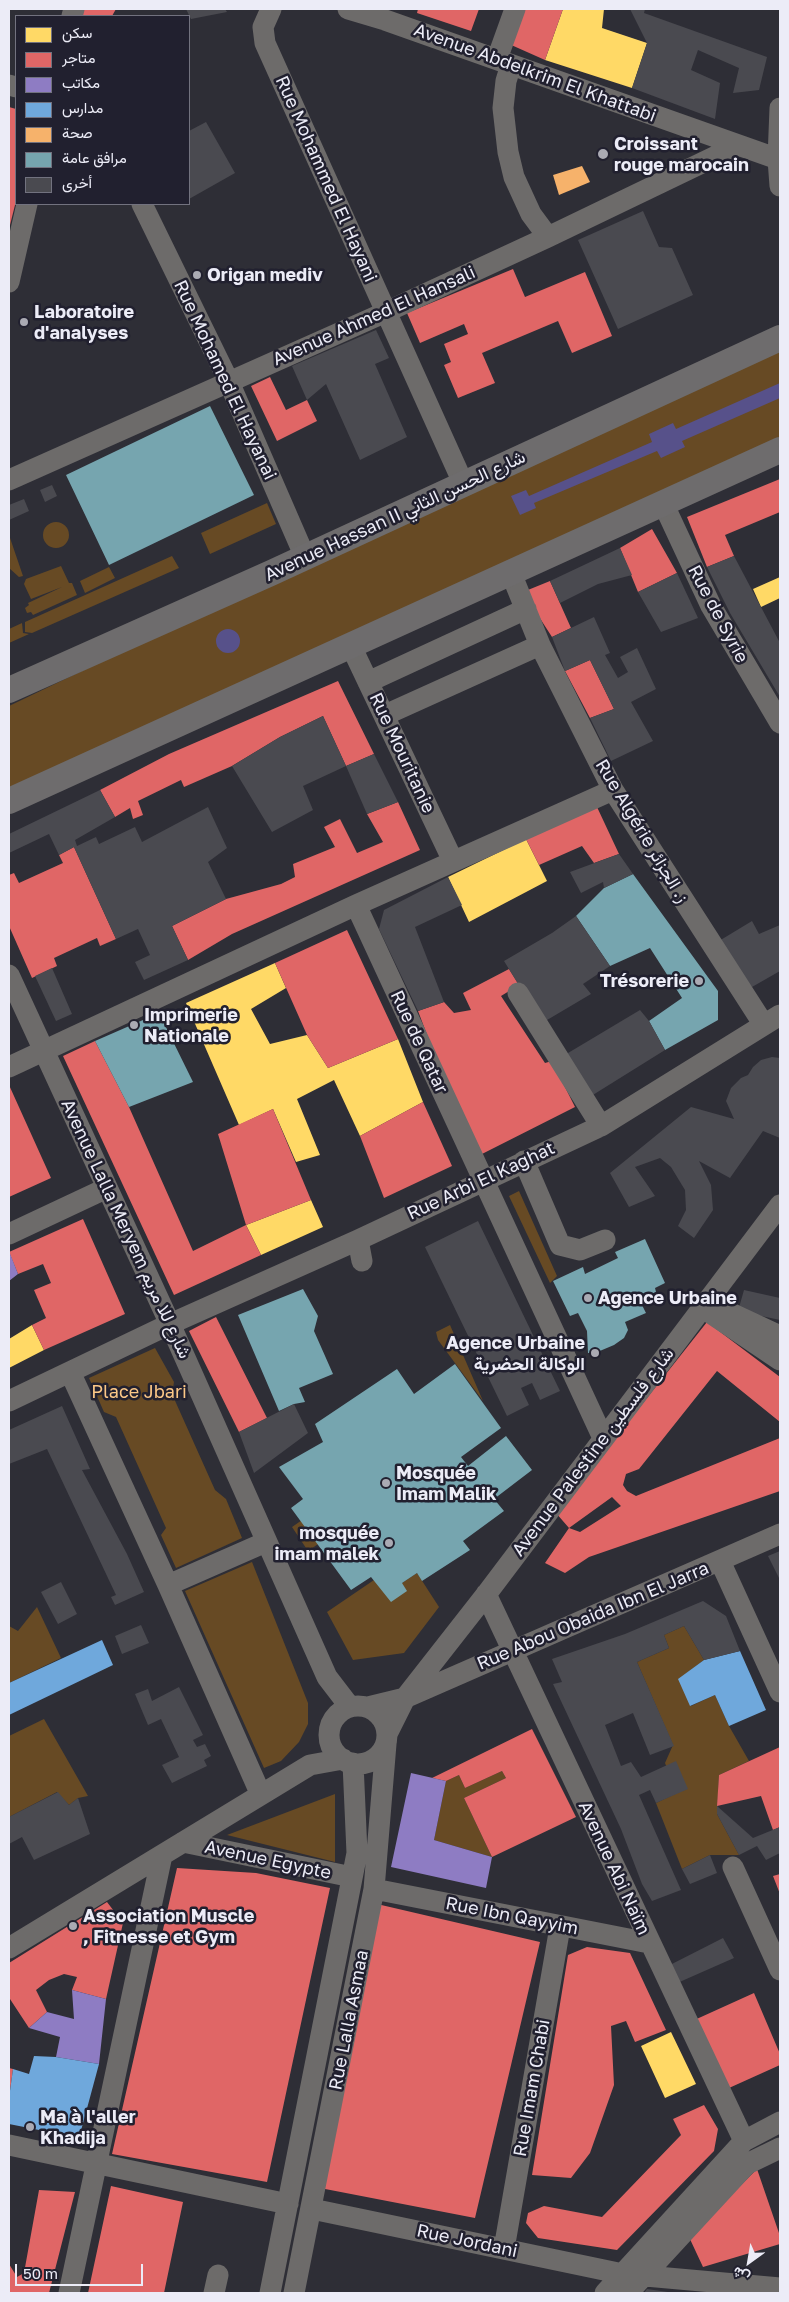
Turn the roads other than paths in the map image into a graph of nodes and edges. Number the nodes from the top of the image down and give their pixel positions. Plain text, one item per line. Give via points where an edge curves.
1 (272, 9) edge
2 (348, 9) edge
3 (515, 9) edge
4 (504, 62) junction
5 (780, 108) edge
6 (736, 146) junction
7 (778, 159) junction
8 (780, 186) edge
9 (27, 205) edge
10 (142, 205) edge
11 (548, 237) junction
12 (10, 268) edge
13 (386, 312) junction
14 (780, 338) edge
15 (229, 382) junction
16 (780, 450) edge
17 (9, 480) edge
18 (464, 485) junction
19 (663, 503) junction
20 (305, 557) junction
21 (511, 573) junction
22 (526, 608) junction
23 (540, 645) junction
24 (351, 646) junction
25 (368, 682) junction
26 (9, 690) edge
27 (385, 715) junction
28 (780, 723) edge
29 (613, 790) junction
30 (9, 801) edge
31 (453, 861) junction
32 (356, 905) junction
33 (9, 975) edge
34 (518, 993) dead end
35 (772, 1020) edge
36 (44, 1050) junction
37 (9, 1066) edge
38 (601, 1126) junction
39 (524, 1161) junction
40 (483, 1180) junction
41 (107, 1188) junction
42 (780, 1206) edge
43 (9, 1234) edge
44 (358, 1240) junction
45 (605, 1240) dead end
46 (362, 1261) dead end
47 (706, 1305) junction
48 (170, 1324) junction
49 (780, 1336) edge
50 (780, 1360) edge
51 (70, 1372) junction
52 (9, 1401) edge
53 (603, 1438) junction
54 (780, 1534) edge
55 (266, 1542) junction
56 (720, 1561) junction
57 (168, 1585) junction
58 (486, 1594) junction
59 (512, 1651) junction
60 (327, 1677) junction
61 (780, 1692) edge
62 (405, 1698) junction
63 (359, 1707) junction
64 (331, 1729) junction
65 (386, 1739) junction
66 (348, 1761) junction
67 (310, 1766) junction
68 (261, 1795) junction
69 (183, 1842) junction
70 (162, 1855) junction
71 (733, 1867) dead end
72 (352, 1877) junction
73 (374, 1888) junction
74 (560, 1927) junction
75 (649, 1943) junction
76 (9, 1948) edge
77 (780, 1970) edge
78 (780, 2122) edge
79 (744, 2141) junction
80 (9, 2146) edge
81 (778, 2155) edge
82 (96, 2165) junction
83 (288, 2204) junction
84 (312, 2209) junction
85 (504, 2249) junction
86 (644, 2276) junction
87 (626, 2284) edge
88 (780, 2288) edge
89 (69, 2293) edge
90 (270, 2293) edge
91 (294, 2293) edge
92 (605, 2293) edge

1 - 13 street, Rue Mohammed El Hayani via 262,28 265,43
2 - 4 street, Avenue Abdelkrim El Khattabi
3 - 4 street
4 - 6 street, Avenue Abdelkrim El Khattabi
4 - 11 street via 503,108 514,177 531,214
5 - 7 street
6 - 7 street, Avenue Abdelkrim El Khattabi
6 - 11 street, Avenue Ahmed El Hansali
7 - 8 street
9 - 12 street
10 - 15 street, Rue Mohamed El Hayanai
11 - 13 street, Avenue Ahmed El Hansali
13 - 15 street, Avenue Ahmed El Hansali
13 - 18 street, Rue Mohammed El Hayani
14 - 18 main road, Avenue Hassan II شارع الحسن الثاني
15 - 17 street, Avenue Ahmed El Hansali
15 - 20 street, Rue Mohamed El Hayanai
16 - 19 main road
18 - 20 main road, Avenue Hassan II شارع الحسن الثاني
19 - 21 main road
19 - 28 street, Rue de Syrie via 711,606
20 - 26 main road, Avenue Hassan II شارع الحسن الثاني
21 - 22 street, Rue Algérie ز. الجزائر
21 - 24 main road
22 - 23 street, Rue Algérie ز. الجزائر
22 - 25 street
23 - 27 street
23 - 29 street, Rue Algérie ز. الجزائر
24 - 25 street, Rue Mouritanie
24 - 30 main road
25 - 27 street, Rue Mouritanie
27 - 31 street, Rue Mouritanie
29 - 31 street
29 - 35 street, Rue Algérie ز. الجزائر
31 - 32 street
32 - 36 street
32 - 40 street, Rue de Qatar
33 - 36 street, Avenue Lalla Meryem شارع للا مريم
34 - 38 street
35 - 38 street, Rue Arbi El Kaghat
36 - 37 street
36 - 41 street, Avenue Lalla Meryem شارع للا مريم
38 - 39 street, Rue Arbi El Kaghat
39 - 40 street, Rue Arbi El Kaghat
39 - 45 street via 560,1245 580,1250
40 - 44 street, Rue Arbi El Kaghat
40 - 53 street, Rue de Qatar
41 - 43 street
41 - 48 street, Avenue Lalla Meryem شارع للا مريم
42 - 47 street, Avenue Palestine شارع فلسطين
44 - 46 street
44 - 48 street, Rue Arbi El Kaghat
47 - 49 street
47 - 50 street
47 - 53 street, Avenue Palestine شارع فلسطين
48 - 51 street, Rue Arbi El Kaghat
48 - 55 street, Avenue Lalla Meryem شارع للا مريم
51 - 52 street, Rue Arbi El Kaghat
51 - 57 street
53 - 58 street, Avenue Palestine شارع فلسطين
54 - 56 street, Rue Abou Obaida Ibn El Jarra
55 - 57 street
55 - 60 street, Avenue Lalla Meryem شارع للا مريم
56 - 59 street, Rue Abou Obaida Ibn El Jarra
56 - 61 street
57 - 68 street
58 - 59 street, Avenue Abi Naïm
58 - 62 street, Avenue Palestine شارع فلسطين
59 - 62 street, Rue Abou Obaida Ibn El Jarra
59 - 75 street, Avenue Abi Naïm
60 - 63 street, Avenue Lalla Meryem شارع للا مريم
60 - 64 street, Avenue Lalla Meryem شارع للا مريم
62 - 63 street
62 - 65 street, Avenue Palestine شارع فلسطين
63 - 64 street via 338,1714
63 - 65 street via 381,1718
64 - 66 street via 336,1754
64 - 67 street, Avenue Egypte
65 - 66 street via 382,1751 370,1762
65 - 73 street, Rue Lalla Asmaa
66 - 67 street, Avenue Egypte
66 - 72 street, Rue Lalla Asmaa via 357,1853
67 - 68 street, Avenue Egypte
68 - 69 street, Avenue Egypte
69 - 70 street, Avenue Egypte
69 - 72 street, Avenue Egypte
70 - 76 street, Avenue Egypte
70 - 82 street
71 - 77 street
72 - 83 street, Rue Lalla Asmaa
73 - 74 street, Rue Ibn Qayyim
73 - 84 street, Rue Lalla Asmaa
74 - 75 street, Rue Ibn Qayyim
74 - 85 street, Rue Imam Chabi
75 - 79 street, Avenue Abi Naïm
78 - 79 street
79 - 87 street
80 - 82 street
81 - 86 street via 747,2164
82 - 83 street
82 - 89 street
83 - 90 street, Rue Lalla Asmaa
84 - 85 street, Rue Jordani
84 - 91 street, Rue Lalla Asmaa
85 - 87 street, Rue Jordani
86 - 87 street, Rue Jordani
86 - 88 street, Rue Jordani
87 - 92 street

